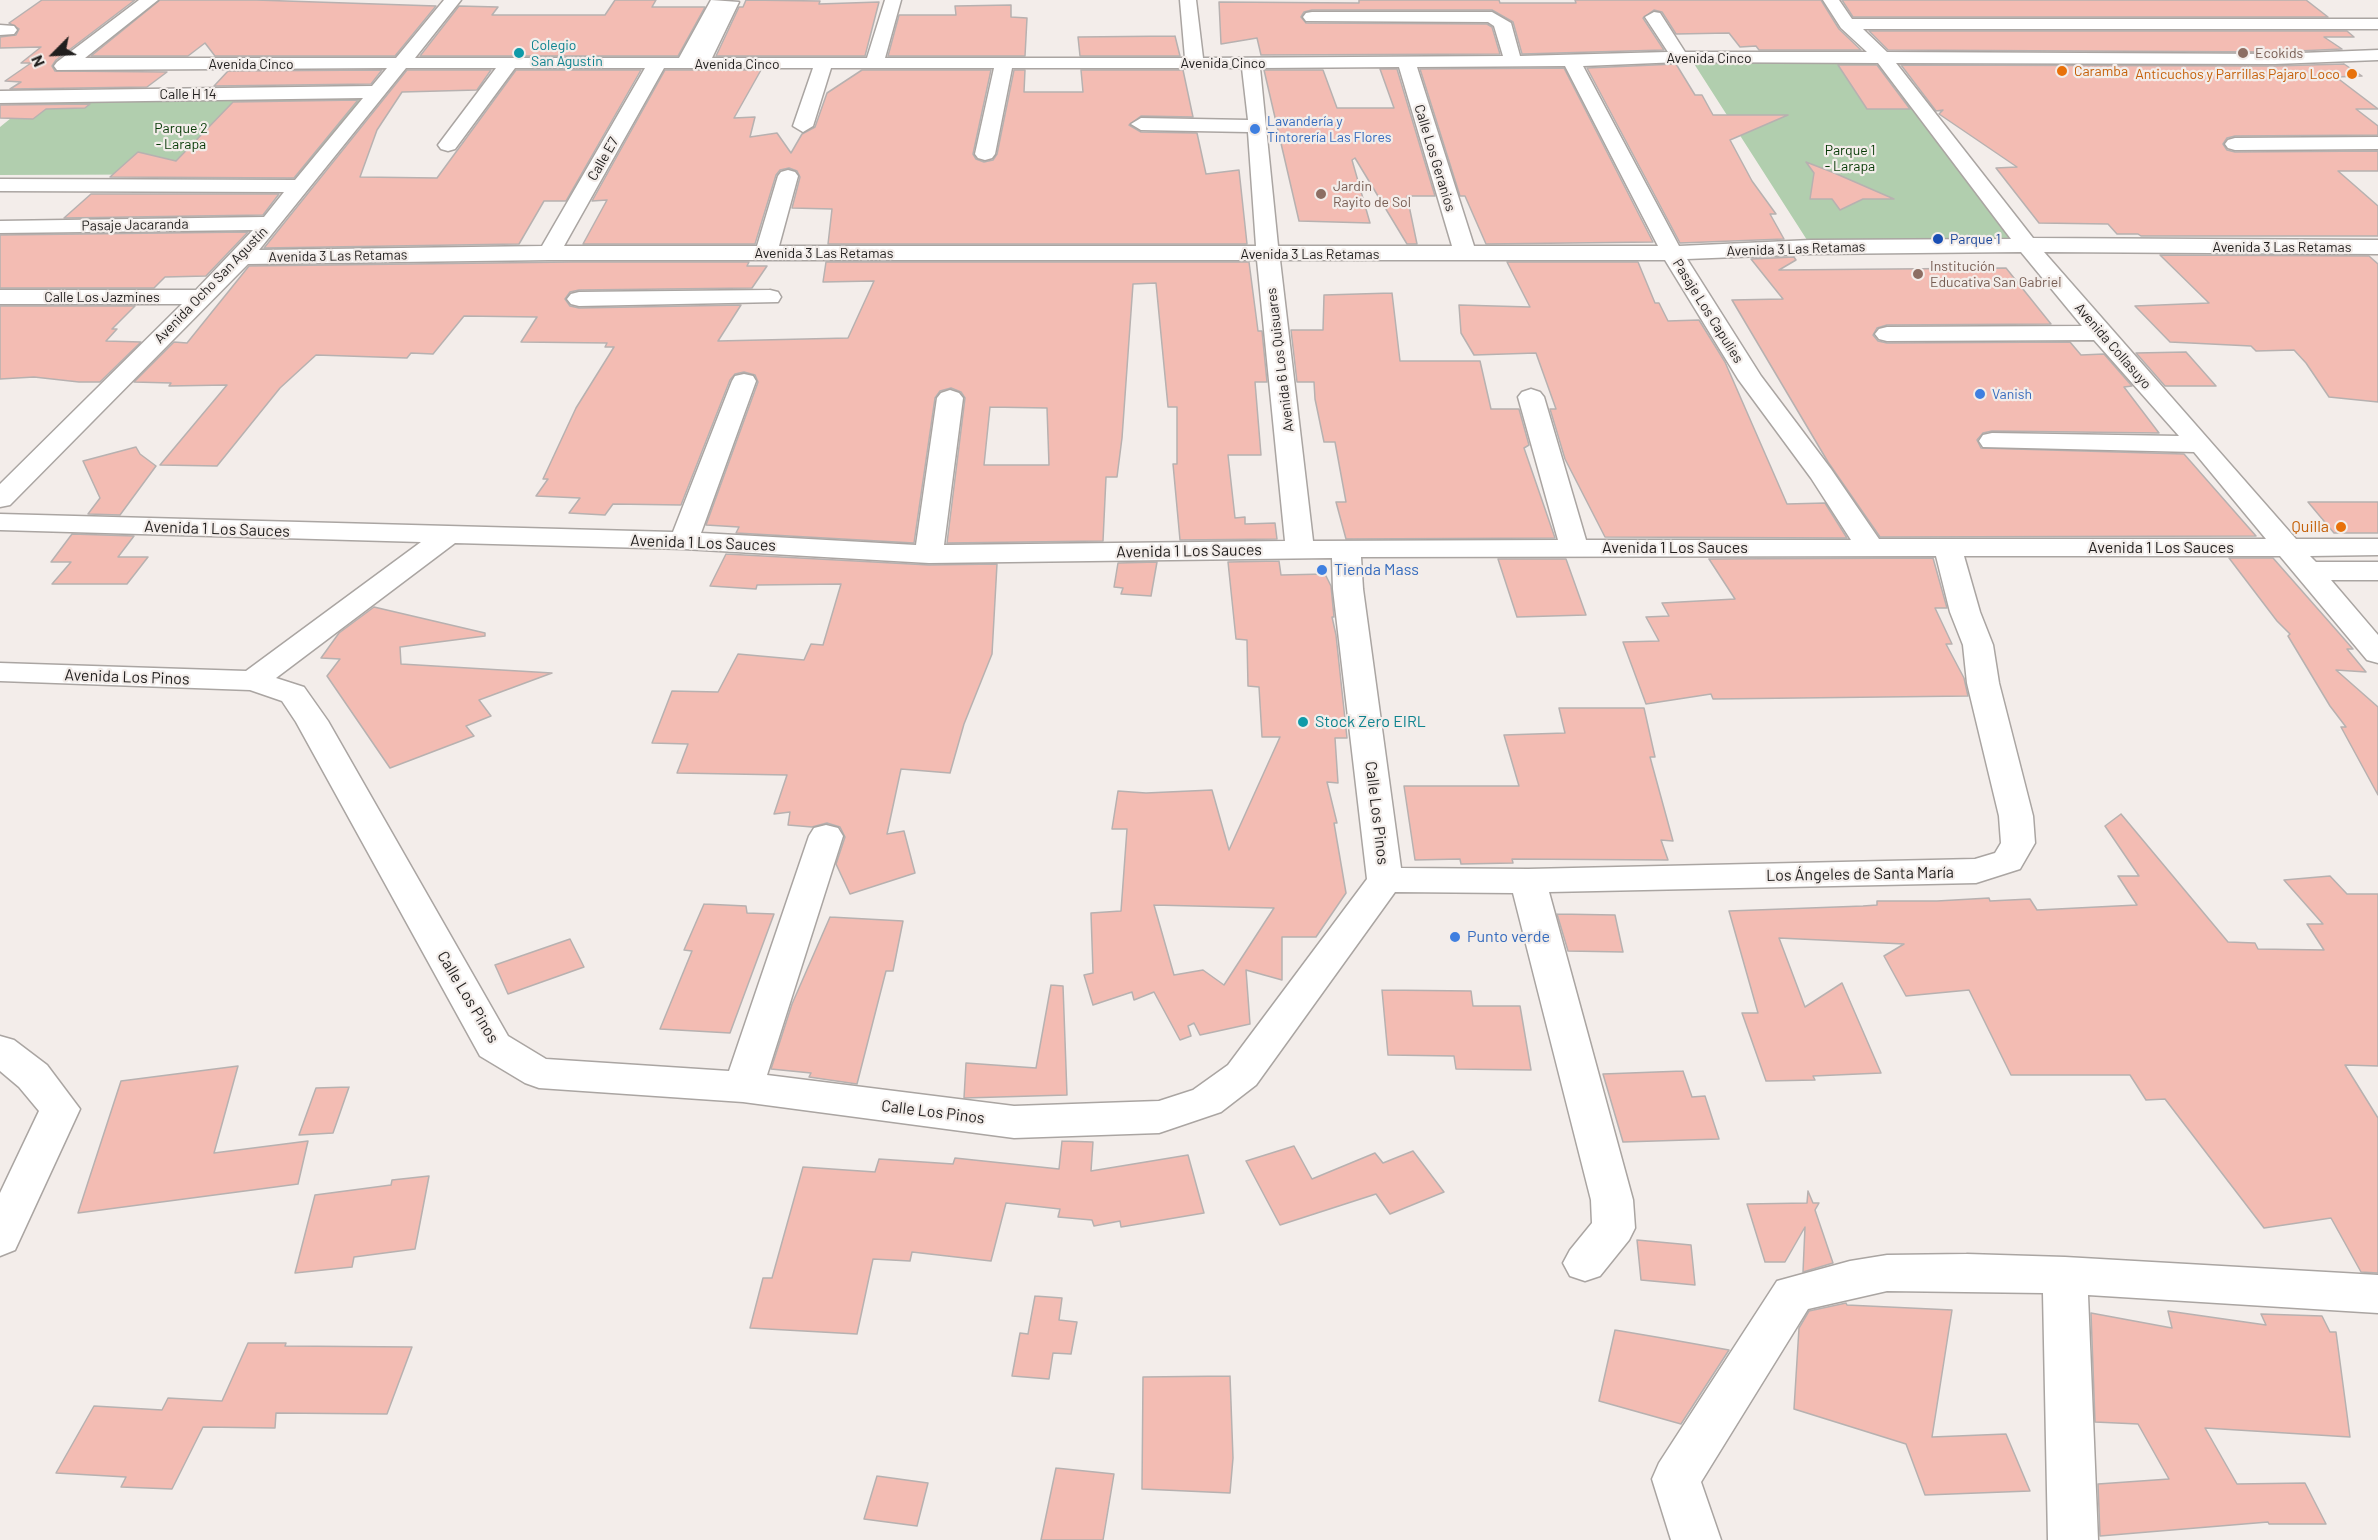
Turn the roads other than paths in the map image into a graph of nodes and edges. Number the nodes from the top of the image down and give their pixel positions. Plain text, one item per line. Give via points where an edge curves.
1 (150, 0) edge
2 (453, 0) edge
3 (893, 0) edge
4 (1188, 0) edge
5 (1831, 0) edge
6 (1312, 17) dead end
7 (1654, 17) dead end
8 (1847, 24) junction
9 (2378, 24) edge
10 (2231, 26) junction
11 (2378, 55) edge
12 (1680, 57) junction
13 (1883, 58) junction
14 (2275, 58) junction
15 (1513, 61) junction
16 (1571, 61) junction
17 (1406, 62) junction
18 (68, 63) junction
19 (824, 63) junction
20 (874, 63) junction
21 (1195, 63) junction
22 (1250, 63) junction
23 (509, 64) junction
24 (657, 64) junction
25 (1004, 64) junction
26 (398, 65) junction
27 (375, 92) junction
28 (0, 97) edge
29 (22, 97) junction
30 (0, 115) edge
31 (1141, 124) dead end
32 (803, 126) dead end
33 (1258, 126) junction
34 (2378, 143) edge
35 (2235, 144) dead end
36 (448, 145) dead end
37 (985, 154) dead end
38 (788, 177) dead end
39 (0, 185) edge
40 (301, 186) junction
41 (270, 223) junction
42 (0, 226) edge
43 (2027, 245) junction
44 (2378, 247) edge
45 (549, 253) junction
46 (766, 253) junction
47 (1465, 254) junction
48 (1672, 254) junction
49 (1268, 255) junction
50 (242, 257) junction
51 (688, 276) junction
52 (0, 297) edge
53 (203, 297) junction
54 (770, 297) dead end
55 (579, 299) dead end
56 (2100, 333) junction
57 (1887, 334) dead end
58 (744, 381) dead end
59 (1531, 397) dead end
60 (950, 398) dead end
61 (1992, 441) dead end
62 (2201, 444) junction
63 (2, 496) edge
64 (0, 522) edge
65 (448, 535) junction
66 (684, 541) junction
67 (1869, 546) junction
68 (2378, 547) edge
69 (2287, 548) junction
70 (1346, 549) junction
71 (1575, 549) junction
72 (1948, 549) junction
73 (1299, 550) junction
74 (929, 554) junction
75 (2307, 571) junction
76 (2378, 571) edge
77 (2378, 654) edge
78 (0, 672) edge
79 (253, 681) junction
80 (826, 837) dead end
81 (1385, 880) junction
82 (1528, 881) junction
83 (0, 1050) edge
84 (742, 1088) junction
85 (0, 1238) edge
86 (1585, 1263) dead end
87 (2065, 1275) junction
88 (2378, 1294) edge
89 (1696, 1540) edge
90 (2073, 1540) edge

1 - 18 street
2 - 26 street, Avenida Ocho San Agustín
3 - 20 street
4 - 21 street
5 - 8 street, Avenida Collasuyo
6 - 15 street via 1492,17 1502,23
7 - 12 street
8 - 10 street
8 - 13 street, Avenida Collasuyo
9 - 10 street
10 - 14 street
11 - 14 street, Avenida Cinco
12 - 13 street, Avenida Cinco
12 - 16 street, Avenida Cinco
13 - 14 street, Avenida Cinco
13 - 43 street, Avenida Collasuyo
15 - 16 street, Avenida Cinco
15 - 17 street, Avenida Cinco
16 - 48 street, Pasaje Los Capulies
17 - 22 street, Avenida Cinco
17 - 47 street, Calle Los Geranios
18 - 26 street, Avenida Cinco
18 - 29 street
19 - 20 street, Avenida Cinco
19 - 24 street, Avenida Cinco
19 - 32 street
20 - 25 street, Avenida Cinco
21 - 22 street, Avenida Cinco
21 - 25 street, Avenida Cinco
22 - 33 street, Avenida 6 Los Quisuares
23 - 24 street, Avenida Cinco
23 - 26 street, Avenida Cinco
23 - 36 street
24 - 45 street, Calle E7
25 - 37 street
26 - 27 street, Avenida Ocho San Agustín
27 - 29 street, Calle H 14
27 - 40 street, Avenida Ocho San Agustín
28 - 29 street, Calle H 14
29 - 30 street
31 - 33 street
33 - 49 street, Avenida 6 Los Quisuares
34 - 35 street
38 - 46 street
39 - 40 street
40 - 41 street, Avenida Ocho San Agustín
41 - 42 street, Pasaje Jacaranda
41 - 50 street, Avenida Ocho San Agustín
43 - 44 street, Avenida 3 Las Retamas
43 - 48 street, Avenida 3 Las Retamas via 1811,247
43 - 56 street, Avenida Collasuyo
45 - 50 street, Avenida 3 Las Retamas
45 - 51 street, Avenida 3 Las Retamas
46 - 49 street, Avenida 3 Las Retamas
46 - 51 street, Avenida 3 Las Retamas
47 - 48 street, Avenida 3 Las Retamas
47 - 49 street, Avenida 3 Las Retamas
48 - 67 street, Pasaje Los Capulies via 1750,379
49 - 73 street, Avenida 6 Los Quisuares
50 - 53 street, Avenida Ocho San Agustín
51 - 54 street
51 - 55 street
52 - 53 street, Calle Los Jazmines
53 - 63 street, Avenida Ocho San Agustín
56 - 57 street
56 - 62 street, Avenida Collasuyo
58 - 66 street
59 - 71 street
60 - 74 street
61 - 62 street
62 - 69 street, Avenida Collasuyo
64 - 65 street, Avenida 1 Los Sauces
65 - 66 street, Avenida 1 Los Sauces
65 - 79 street
66 - 74 street, Avenida 1 Los Sauces
67 - 71 street, Avenida 1 Los Sauces
67 - 72 street, Avenida 1 Los Sauces
68 - 69 street, Avenida 1 Los Sauces
69 - 72 street, Avenida 1 Los Sauces
69 - 75 street, Avenida Collasuyo
70 - 71 street, Avenida 1 Los Sauces
70 - 73 street, Avenida 1 Los Sauces
70 - 81 street, Calle Los Pinos
72 - 82 street, Los Ángeles de Santa María via 1978,645 1983,683 2016,816 2018,843 2008,861 1977,872
73 - 74 street, Avenida 1 Los Sauces
75 - 76 street
75 - 77 street
78 - 79 street, Avenida Los Pinos
79 - 84 street, Calle Los Pinos via 293,694 312,721 494,1046 540,1073
80 - 84 street
81 - 82 street, Los Ángeles de Santa María
81 - 84 street, Calle Los Pinos via 1242,1075 1207,1101 1160,1117 1014,1122
82 - 86 street via 1612,1200 1614,1228
83 - 85 street via 33,1076 60,1109
87 - 88 street
87 - 89 street via 1887,1273 1793,1294 1676,1479
87 - 90 street

